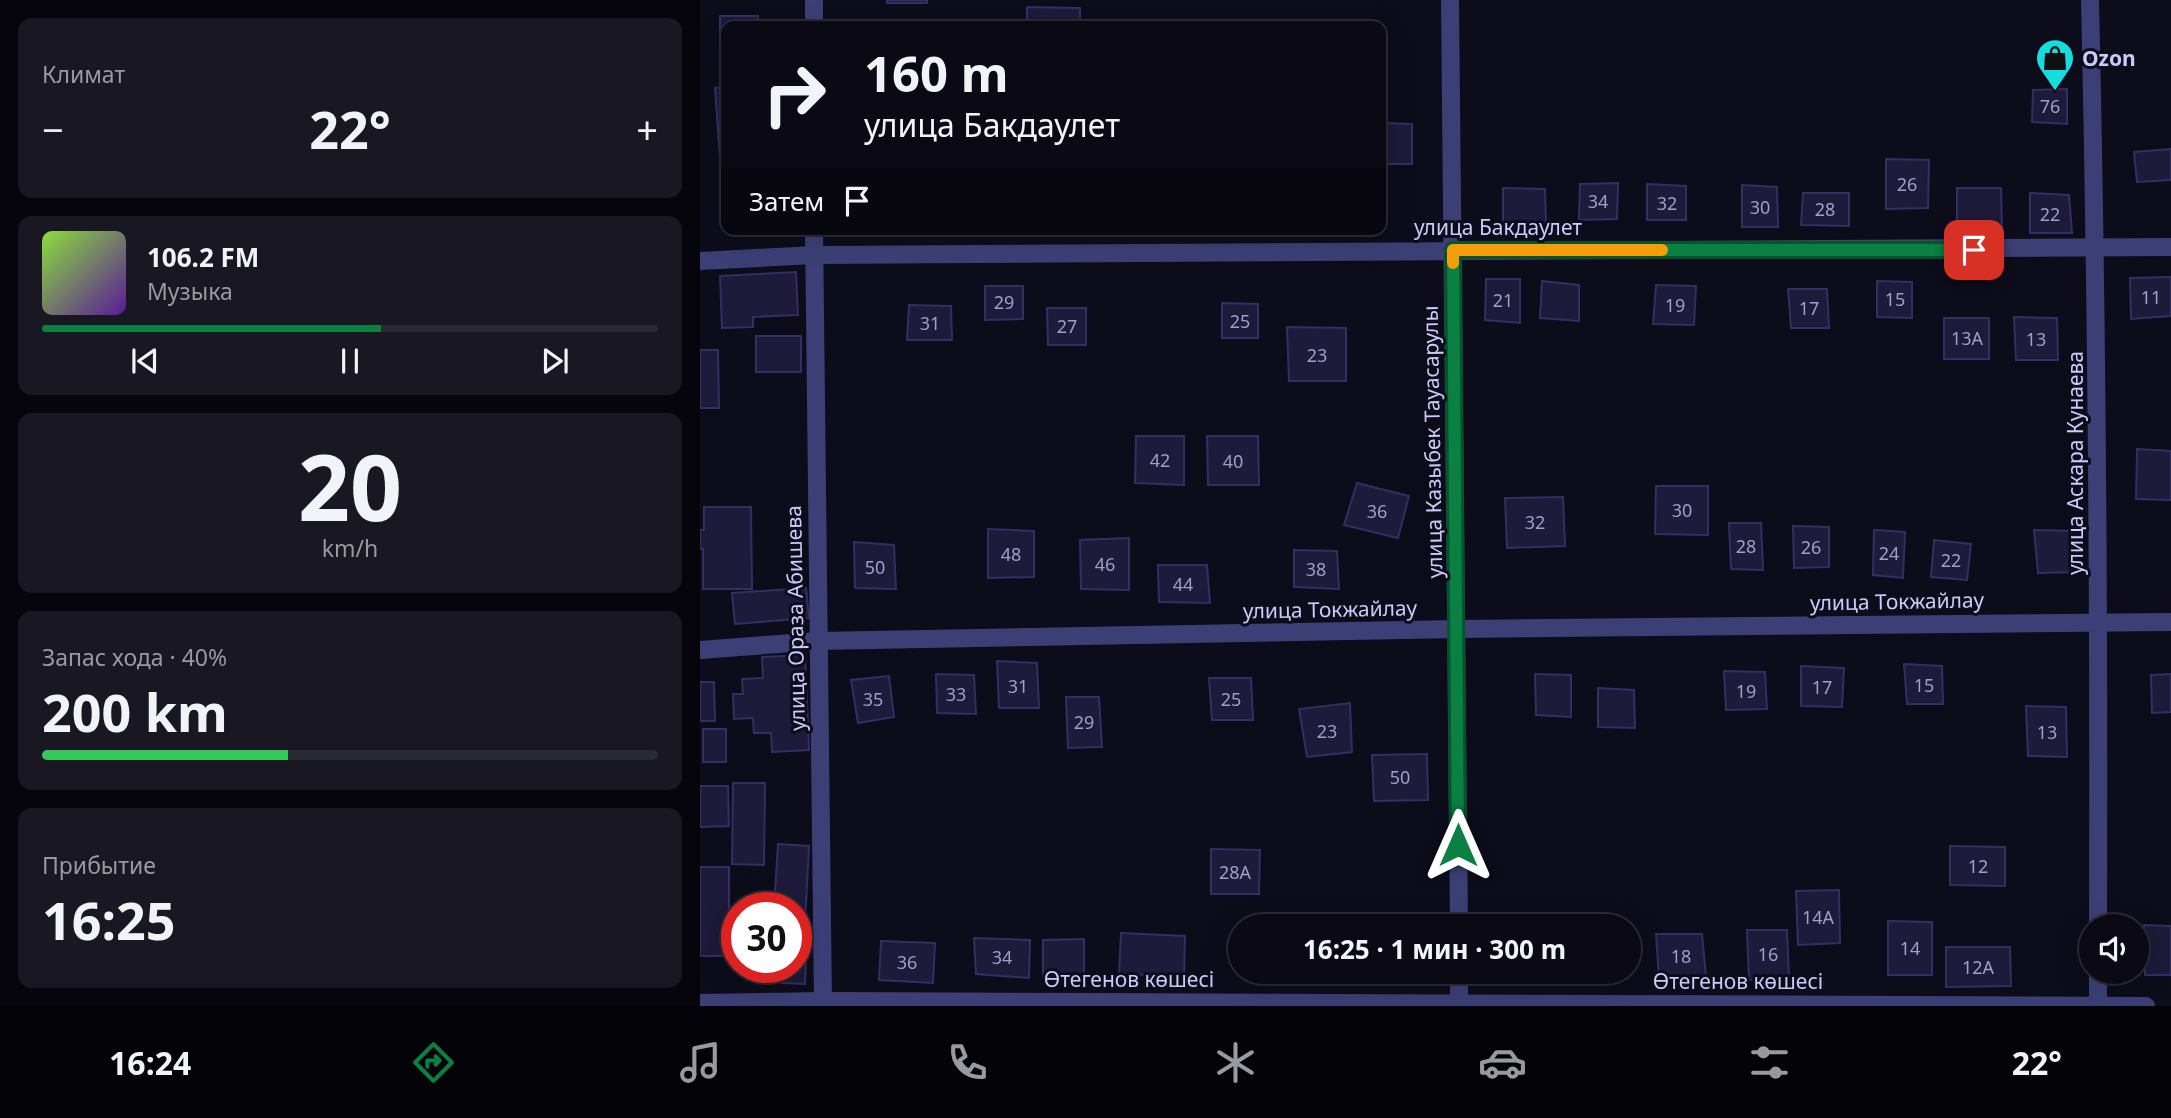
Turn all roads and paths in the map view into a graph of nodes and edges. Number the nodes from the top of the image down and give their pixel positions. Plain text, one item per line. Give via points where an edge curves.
1 (814, 0) edge
2 (1450, 0) edge
3 (2090, 0) edge
4 (814, 21) edge
5 (814, 235) edge
6 (2171, 247) edge
7 (1453, 250) junction
8 (2096, 250) junction
9 (814, 255) junction
10 (700, 261) edge
11 (2099, 621) junction
12 (2171, 622) edge
13 (1457, 629) junction
14 (818, 641) junction
15 (700, 650) edge
16 (1459, 914) edge
17 (2098, 914) edge
18 (1459, 984) edge
19 (2098, 984) edge
20 (700, 1003) edge
21 (823, 1003) edge
22 (1459, 1004) edge
23 (2098, 1004) edge
24 (2146, 1006) edge

1 - 4 street
2 - 7 street, улица Казыбек Тауасарулы
3 - 8 street, улица Аскара Кунаева
5 - 9 street, улица Ораза Абишева
6 - 8 street, улица Бакдаулет
7 - 8 street, улица Бакдаулет
7 - 9 street, улица Бакдаулет
7 - 13 street, улица Казыбек Тауасарулы
8 - 11 street, улица Аскара Кунаева
9 - 10 street, улица Бакдаулет
9 - 14 street, улица Ораза Абишева
11 - 12 street, улица Токжайлау
11 - 13 street, улица Токжайлау
11 - 17 street, улица Аскара Кунаева
13 - 14 street, улица Токжайлау
13 - 16 street, улица Казыбек Тауасарулы
14 - 15 street, улица Токжайлау
14 - 21 street, улица Ораза Абишева
18 - 22 street
19 - 23 street
20 - 21 street, Өтегенов көшесі
21 - 22 street, Өтегенов көшесі
22 - 23 street, Өтегенов көшесі
23 - 24 street, Өтегенов көшесі

